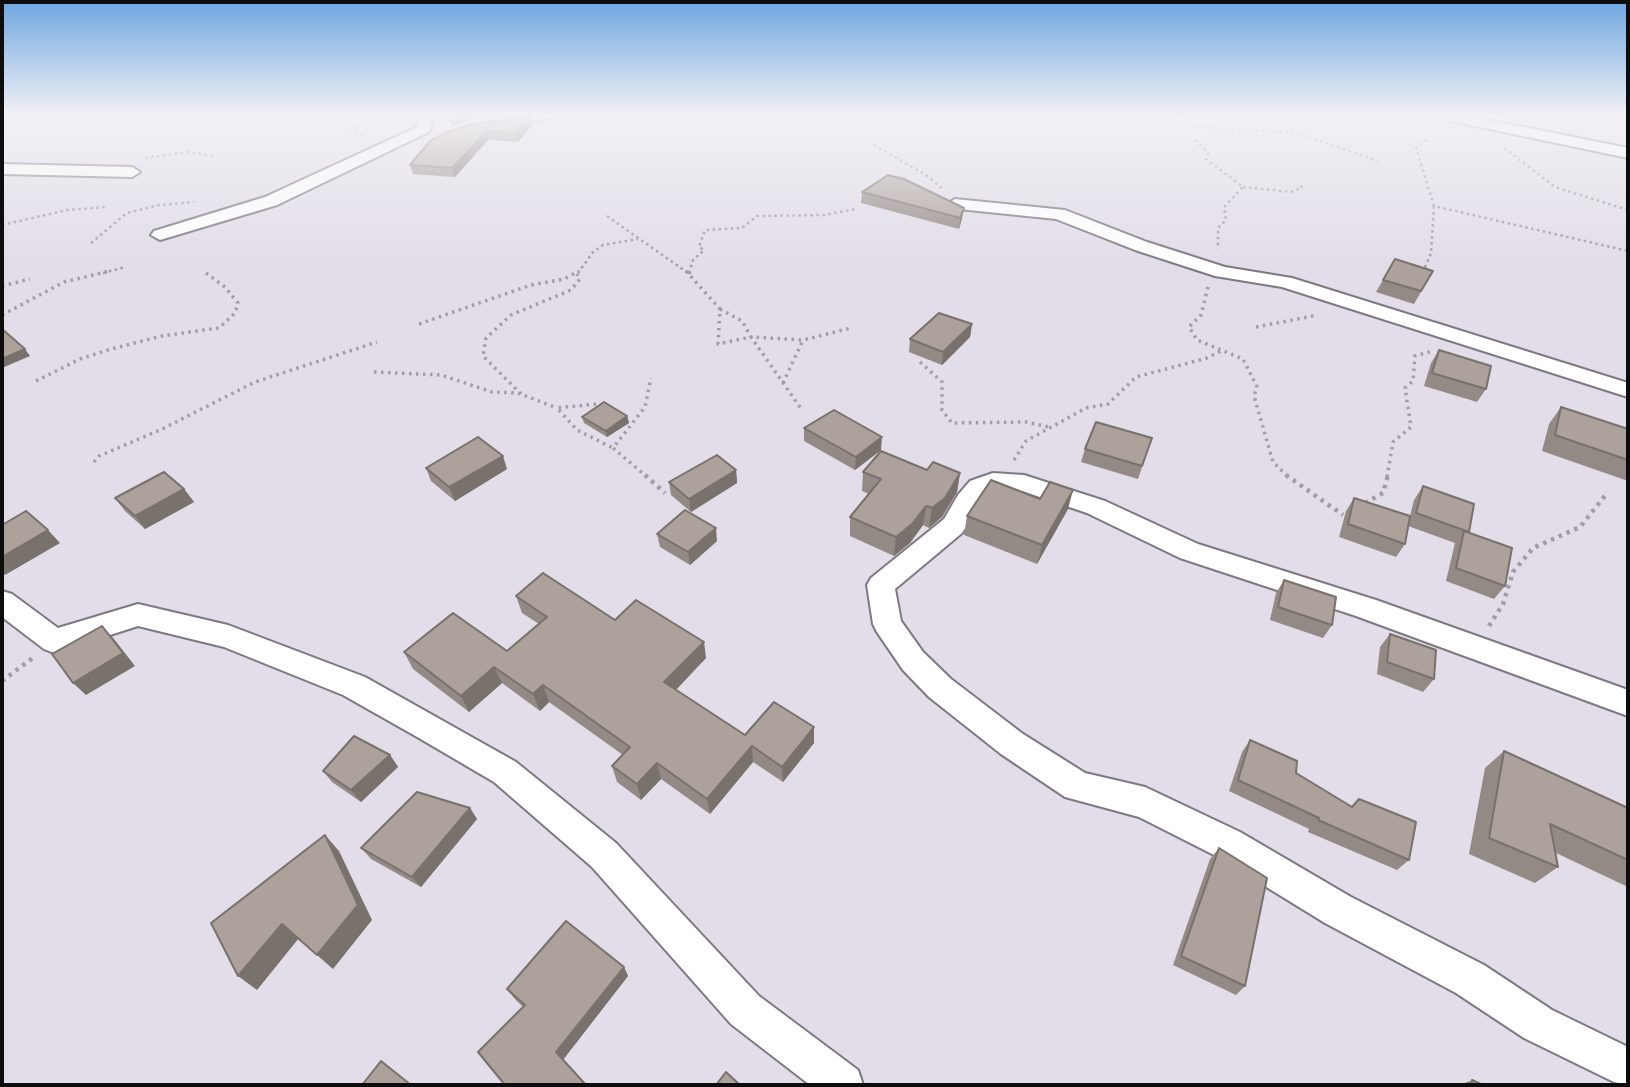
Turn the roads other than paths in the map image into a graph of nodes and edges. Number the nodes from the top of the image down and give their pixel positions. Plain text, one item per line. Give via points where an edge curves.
1 (350, 165) edge
2 (2, 169) edge
3 (132, 172) dead end
4 (955, 204) edge
5 (160, 235) dead end
6 (1628, 390) edge
7 (2, 602) edge
8 (1628, 703) edge
9 (1628, 1068) edge
10 (843, 1085) edge

1 - 5 street via 271,201
2 - 3 street
4 - 6 street via 1059,214 1217,271 1285,282
7 - 10 street via 54,641 138,615 228,637 354,686 430,728 505,772 604,855 745,1010
8 - 9 street via 1366,608 1189,551 1096,507 1024,483 999,481 979,487 953,526 881,585 887,624 913,661 1012,744 1077,786 1145,803 1228,844 1338,910 1469,979 1538,1024

